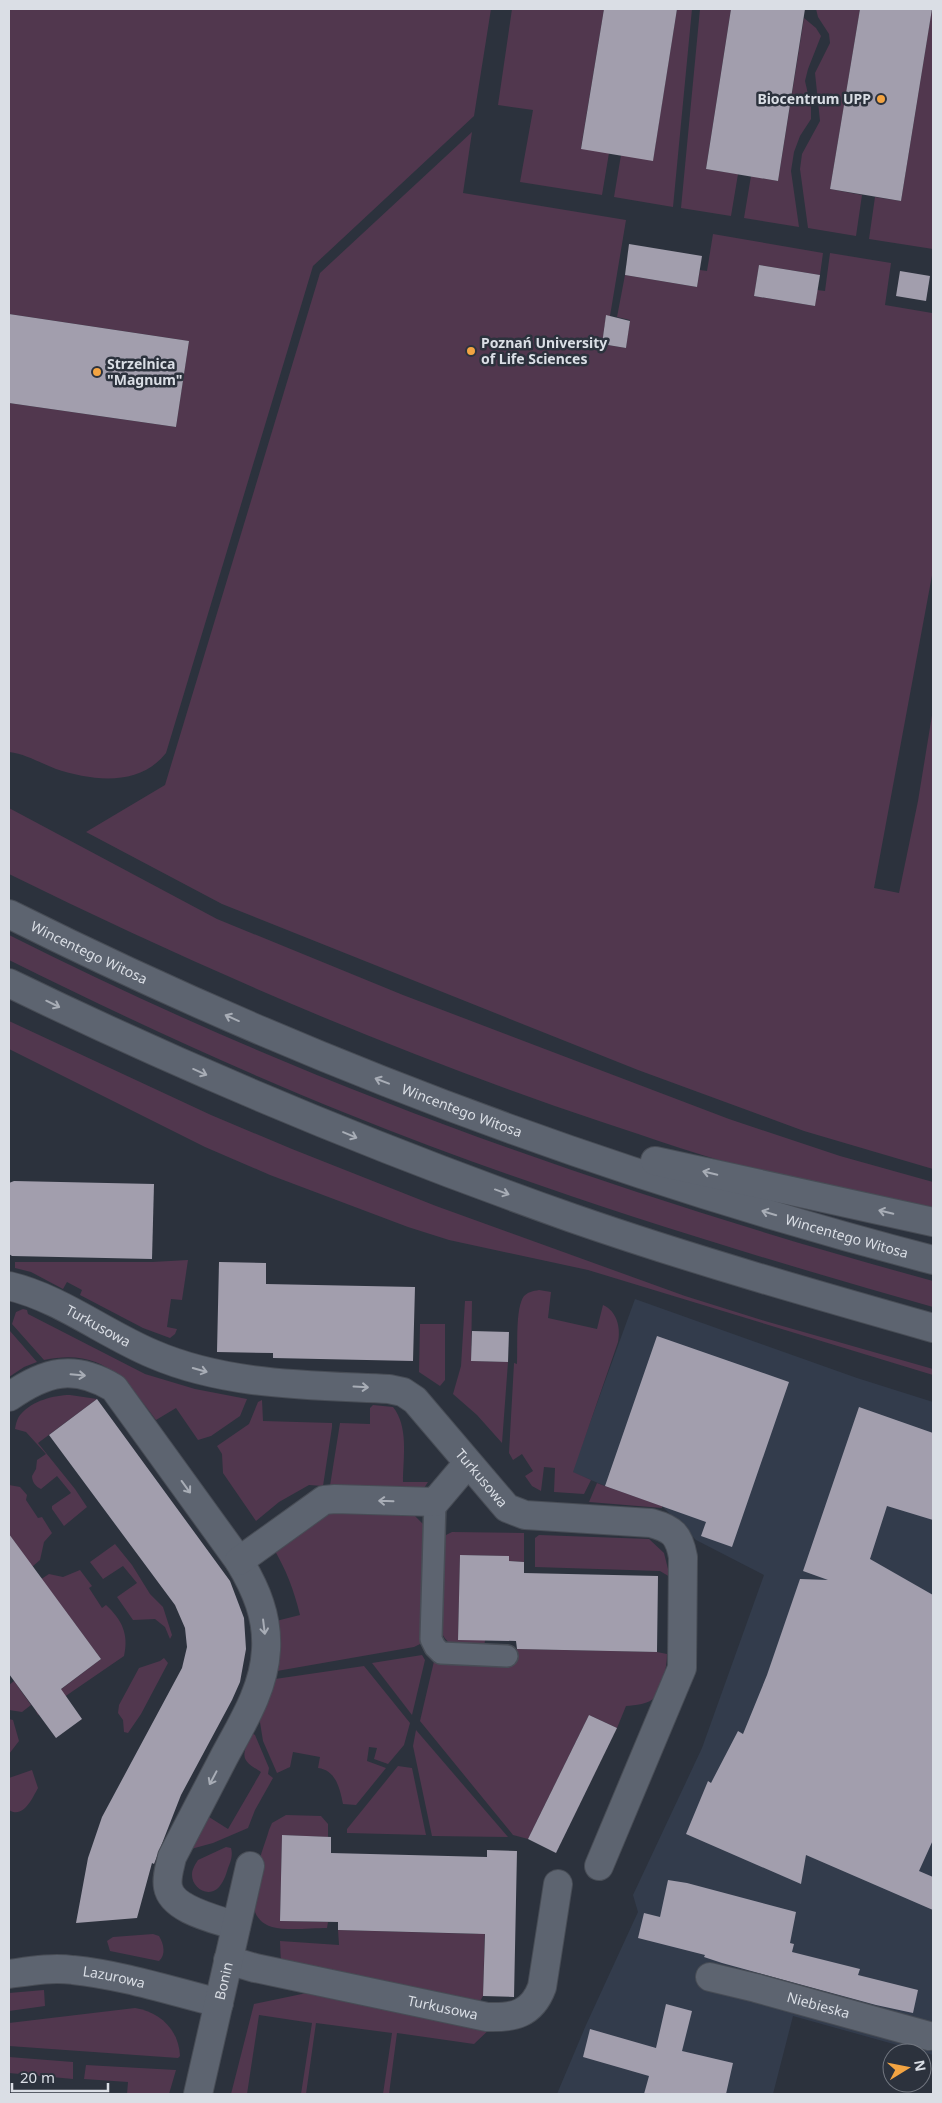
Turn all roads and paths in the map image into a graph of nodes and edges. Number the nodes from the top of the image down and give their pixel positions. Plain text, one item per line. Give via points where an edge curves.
1 (9, 914) edge
2 (9, 982) edge
3 (510, 1128) junction
4 (933, 1222) edge
5 (933, 1260) edge
6 (9, 1286) edge
7 (933, 1328) edge
8 (19, 1390) edge
9 (468, 1463) junction
10 (435, 1502) junction
11 (239, 1561) junction
12 (507, 1656) dead end
13 (250, 1866) dead end
14 (599, 1866) dead end
15 (558, 1884) dead end
16 (236, 1926) junction
17 (228, 1960) junction
18 (9, 1974) edge
19 (710, 1977) dead end
20 (218, 2003) junction
21 (929, 2036) dead end
22 (198, 2094) edge

3 -> 1 street, Wincentego Witosa via 286,1042
2 -> 7 street via 203,1074 364,1141 574,1218
4 -> 3 street
5 -> 3 street, Wincentego Witosa via 682,1186
6 -> 9 street, Turkusowa via 41,1297 154,1355 204,1371 258,1381 403,1392 437,1425
8 -> 11 street via 55,1374 95,1377 114,1388
9 - 10 street
9 - 14 street, Turkusowa via 507,1508 525,1515 651,1523 666,1527 681,1542 682,1668
10 -> 11 street via 324,1500
10 - 12 street via 433,1644 441,1653
11 -> 16 street via 255,1588 262,1610 266,1650 262,1678 248,1713 172,1857 167,1877 168,1889 175,1901 192,1911
13 - 16 street, Bonin
15 - 17 street, Turkusowa via 542,1987 538,1998 528,2009 514,2016 487,2017
16 - 17 street, Bonin
17 - 20 street, Bonin
18 - 20 street, Lazurowa via 72,1969
19 - 21 street, Niebieska
20 - 22 street, Bonin

